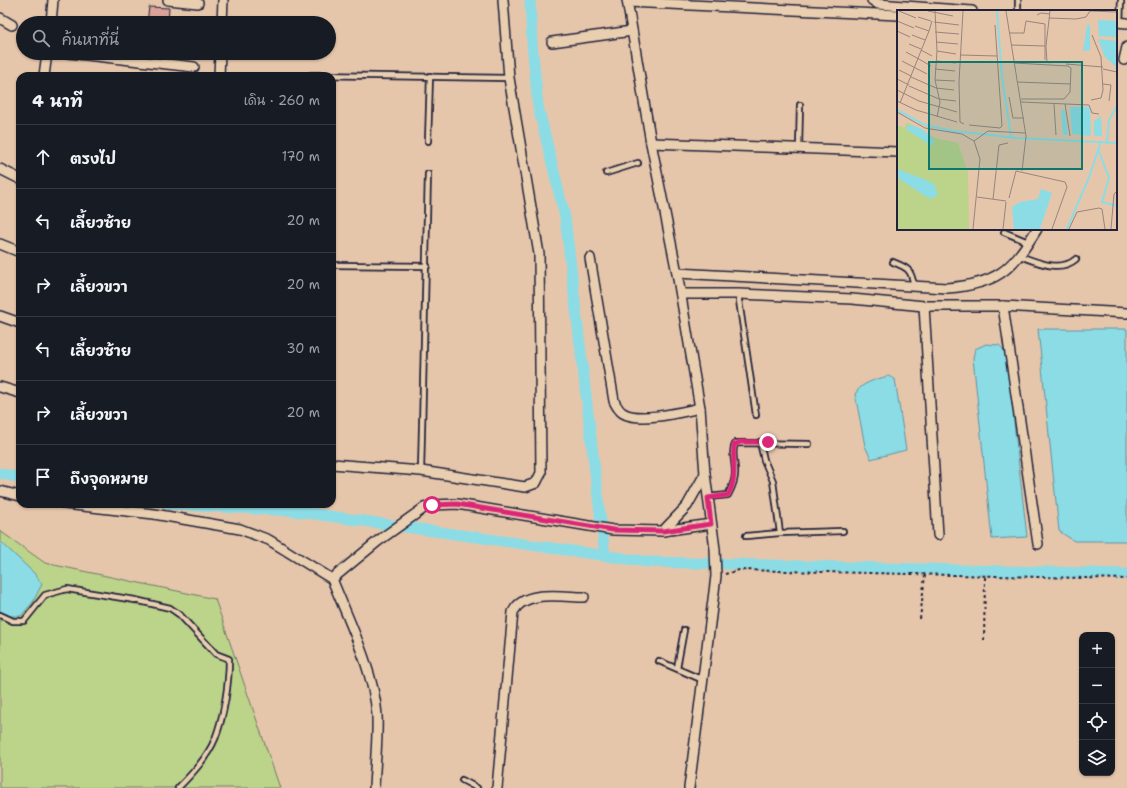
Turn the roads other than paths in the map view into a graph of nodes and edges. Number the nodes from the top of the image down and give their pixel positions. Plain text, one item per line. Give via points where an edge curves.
1 (54, 0) edge
2 (168, 0) edge
3 (223, 0) edge
4 (503, 0) edge
5 (872, 0) edge
6 (1121, 0) edge
7 (627, 1) edge
8 (198, 3) dead end
9 (959, 10) edge
10 (897, 15) edge
11 (51, 16) edge
12 (222, 16) edge
13 (0, 18) edge
14 (1121, 23) edge
15 (12, 25) dead end
16 (632, 31) junction
17 (552, 42) dead end
18 (1127, 47) edge
19 (46, 60) edge
20 (131, 60) edge
21 (219, 60) edge
22 (1124, 60) dead end
23 (194, 67) dead end
24 (45, 72) edge
25 (218, 72) edge
26 (336, 75) edge
27 (430, 76) junction
28 (508, 78) junction
29 (800, 104) dead end
30 (428, 141) dead end
31 (651, 143) junction
32 (799, 148) junction
33 (897, 152) edge
34 (638, 163) dead end
35 (0, 169) edge
36 (606, 173) dead end
37 (428, 174) dead end
38 (16, 177) edge
39 (1036, 230) edge
40 (1004, 232) dead end
41 (1028, 242) junction
42 (0, 244) edge
43 (16, 250) edge
44 (1020, 256) junction
45 (590, 258) dead end
46 (1076, 259) dead end
47 (893, 262) dead end
48 (336, 265) edge
49 (427, 266) junction
50 (677, 273) junction
51 (914, 286) junction
52 (681, 294) junction
53 (738, 294) junction
54 (924, 306) junction
55 (1003, 306) junction
56 (1127, 312) edge
57 (0, 316) edge
58 (16, 322) edge
59 (0, 387) edge
60 (16, 392) edge
61 (700, 408) junction
62 (756, 415) dead end
63 (760, 442) junction
64 (809, 444) dead end
65 (336, 464) edge
66 (421, 471) junction
67 (705, 474) junction
68 (0, 491) edge
69 (16, 495) edge
70 (708, 498) junction
71 (101, 508) edge
72 (711, 524) junction
73 (663, 531) junction
74 (842, 531) dead end
75 (780, 533) junction
76 (938, 535) dead end
77 (746, 536) dead end
78 (1038, 544) dead end
79 (332, 579) junction
80 (584, 597) dead end
81 (0, 615) edge
82 (684, 630) dead end
83 (659, 662) dead end
84 (677, 668) junction
85 (702, 680) junction
86 (462, 780) dead end
87 (178, 788) edge
88 (374, 788) edge
89 (477, 788) edge
90 (497, 788) edge
91 (689, 788) edge

1 - 11 street
2 - 8 street
3 - 12 street
4 - 28 street
5 - 9 street via 878,4
6 - 14 lane
7 - 10 street
7 - 16 street
13 - 15 street
16 - 17 street
16 - 31 street
18 - 22 street
19 - 24 street
20 - 23 street
21 - 25 street
26 - 27 lane
27 - 28 lane
27 - 30 lane
28 - 66 street via 539,254 541,473 536,483 525,487
29 - 32 lane
31 - 32 street
31 - 50 street
32 - 33 street
34 - 36 lane
35 - 38 street
37 - 49 lane
39 - 41 street
40 - 41 lane
41 - 44 street
42 - 43 street
44 - 46 lane via 1063,266
44 - 51 street via 1000,274 968,286
45 - 61 street via 612,391 620,411 630,416 654,416
47 - 51 lane via 909,268
48 - 49 lane
49 - 66 lane
50 - 51 street
50 - 52 street
52 - 53 street
52 - 61 street
53 - 54 street via 852,299
53 - 62 lane
54 - 55 street
54 - 76 street
55 - 56 street
55 - 78 street
57 - 58 street
59 - 60 street
61 - 67 street
63 - 64 lane
63 - 70 lane via 736,443 735,475 728,495
63 - 75 lane via 772,481
65 - 66 street
67 - 70 street
67 - 73 street via 687,506
68 - 69 street
70 - 72 street
71 - 79 street via 154,514 240,529 269,540
72 - 73 street
72 - 85 street via 716,576
73 - 79 street via 613,530 457,504 438,504 424,508
74 - 75 lane
75 - 77 lane
79 - 88 street via 363,657 374,698 377,714
80 - 90 street via 530,598 513,612
81 - 87 lane via 13,621 24,621 45,595 67,589 135,600 170,608 180,615 216,654 229,660 229,682 215,739 197,768
82 - 84 lane
83 - 84 lane
84 - 85 lane
85 - 91 street
86 - 89 lane

